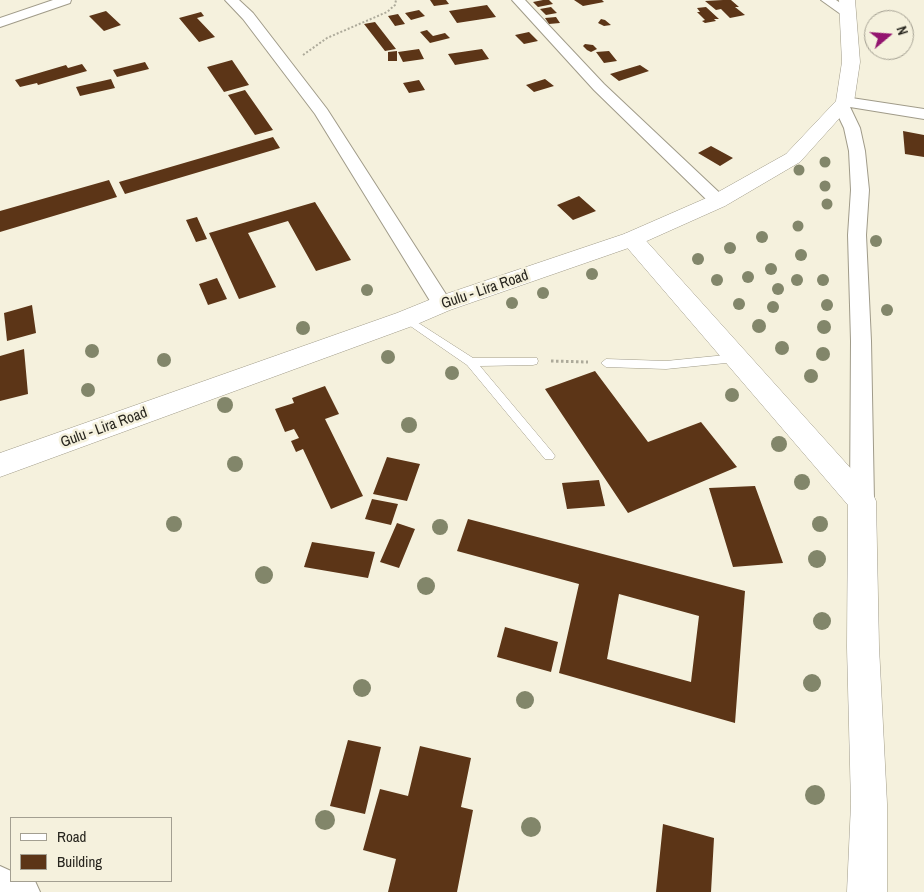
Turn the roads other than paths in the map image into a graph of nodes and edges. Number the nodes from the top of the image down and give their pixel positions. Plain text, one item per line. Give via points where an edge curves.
1 (65, 0) edge
2 (231, 0) edge
3 (518, 0) edge
4 (826, 0) edge
5 (847, 6) edge
6 (0, 23) edge
7 (843, 104) junction
8 (924, 114) edge
9 (718, 201) junction
10 (632, 239) junction
11 (442, 304) junction
12 (406, 319) junction
13 (738, 358) junction
14 (533, 361) road end
15 (471, 362) junction
16 (606, 363) road end
17 (549, 456) dead end
18 (0, 465) edge
19 (862, 501) junction
20 (0, 882) edge
21 (24, 892) edge
22 (867, 892) edge

1 - 6 street
2 - 11 street via 248,16 322,112
3 - 9 street via 600,87
4 - 5 street
5 - 7 main road via 851,62
7 - 8 street
7 - 9 main road, Gulu - Lira Road via 793,158
7 - 19 street via 857,151 860,190 857,235
9 - 10 main road, Gulu - Lira Road
10 - 11 main road, Gulu - Lira Road
10 - 13 main road
11 - 12 main road, Gulu - Lira Road
12 - 15 lane
12 - 18 main road, Gulu - Lira Road
13 - 16 lane via 666,365
13 - 19 main road
14 - 15 lane
15 - 17 lane
19 - 22 main road
20 - 21 street

